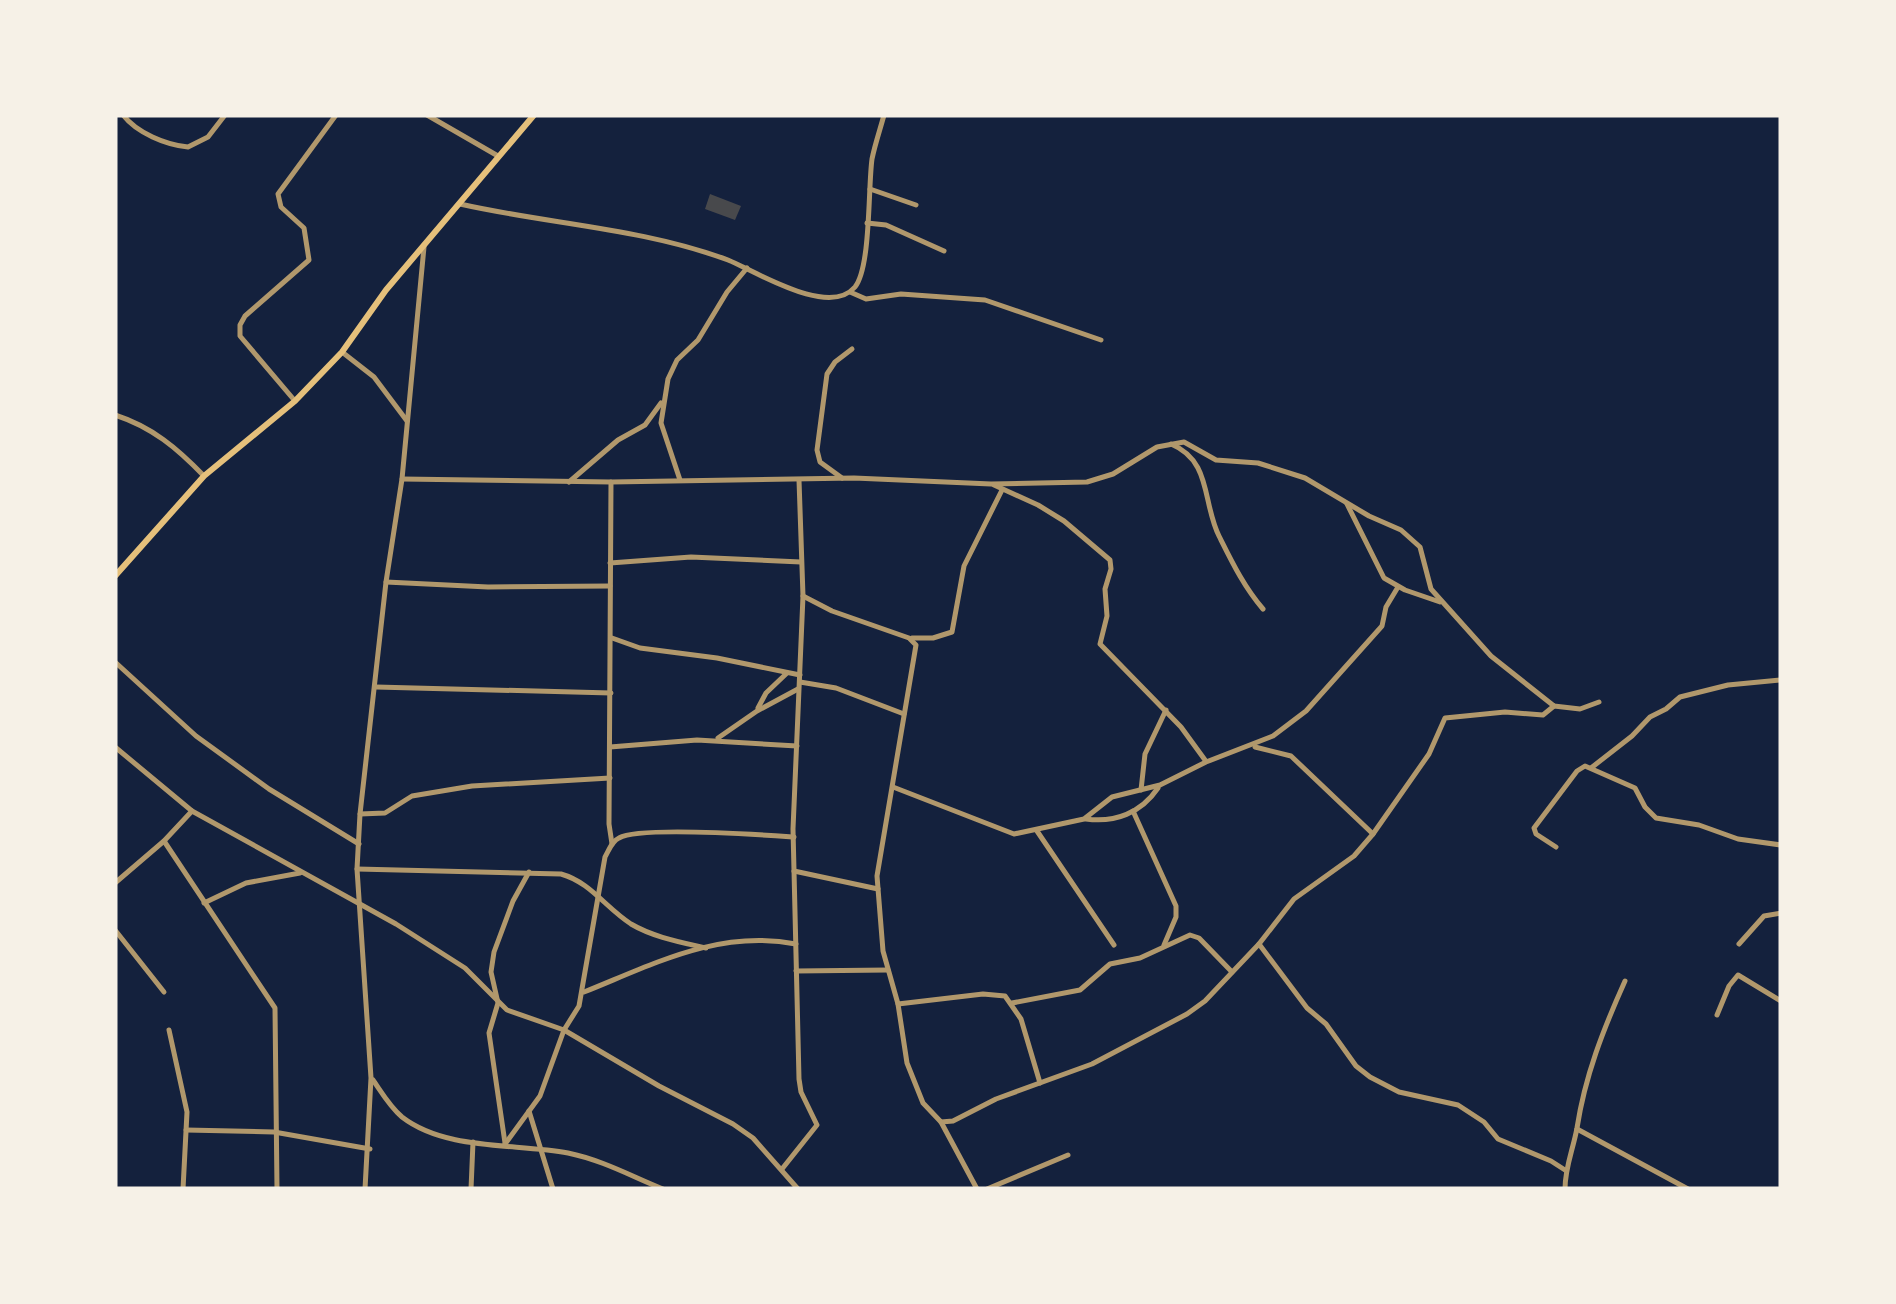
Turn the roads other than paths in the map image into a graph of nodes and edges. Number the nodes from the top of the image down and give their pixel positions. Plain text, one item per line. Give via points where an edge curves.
1 (124, 115) edge
2 (225, 115) edge
3 (336, 115) edge
4 (427, 115) edge
5 (534, 115) edge
6 (884, 115) edge
7 (498, 156) junction
8 (870, 189) junction
9 (458, 204) junction
10 (916, 206) dead end
11 (867, 224) junction
12 (424, 247) junction
13 (944, 250) dead end
14 (746, 268) junction
15 (850, 292) junction
16 (1101, 340) dead end
17 (852, 349) dead end
18 (342, 352) junction
19 (664, 401) junction
20 (295, 402) junction
21 (115, 416) edge
22 (408, 421) junction
23 (1168, 443) junction
24 (204, 476) junction
25 (842, 478) junction
26 (402, 479) junction
27 (680, 480) junction
28 (799, 480) junction
29 (569, 482) junction
30 (610, 482) junction
31 (991, 484) junction
32 (1002, 489) junction
33 (1345, 501) junction
34 (801, 562) junction
35 (610, 563) junction
36 (115, 576) edge
37 (386, 582) junction
38 (610, 586) junction
39 (1398, 586) junction
40 (803, 596) junction
41 (1443, 603) junction
42 (1263, 609) dead end
43 (611, 637) junction
44 (909, 638) junction
45 (115, 662) edge
46 (787, 673) junction
47 (1781, 680) edge
48 (800, 682) junction
49 (376, 687) junction
50 (611, 692) junction
51 (1599, 702) dead end
52 (1554, 706) junction
53 (1166, 710) junction
54 (757, 711) junction
55 (904, 714) junction
56 (716, 740) junction
57 (797, 746) junction
58 (1252, 746) junction
59 (115, 747) edge
60 (610, 747) junction
61 (1206, 762) junction
62 (1591, 768) junction
63 (610, 778) junction
64 (1160, 785) junction
65 (893, 787) junction
66 (1141, 790) junction
67 (192, 811) junction
68 (1133, 811) junction
69 (360, 814) junction
70 (1084, 819) junction
71 (1037, 830) junction
72 (1373, 834) junction
73 (794, 837) junction
74 (164, 841) junction
75 (359, 844) junction
76 (612, 844) junction
77 (1781, 844) edge
78 (1556, 847) dead end
79 (358, 869) junction
80 (794, 871) junction
81 (302, 872) junction
82 (529, 872) junction
83 (115, 883) edge
84 (878, 889) junction
85 (598, 897) junction
86 (204, 902) junction
87 (359, 904) junction
88 (1781, 913) edge
89 (115, 930) edge
90 (796, 944) junction
91 (1259, 944) junction
92 (1740, 944) dead end
93 (1114, 945) dead end
94 (706, 948) junction
95 (1162, 948) junction
96 (888, 970) junction
97 (796, 971) junction
98 (1232, 972) junction
99 (1625, 981) dead end
100 (164, 992) dead end
101 (584, 992) junction
102 (1781, 1001) edge
103 (498, 1003) junction
104 (1012, 1003) junction
105 (898, 1004) junction
106 (1717, 1015) dead end
107 (169, 1030) dead end
108 (564, 1030) junction
109 (371, 1078) junction
110 (1040, 1082) junction
111 (529, 1111) junction
112 (941, 1122) junction
113 (1577, 1129) junction
114 (186, 1130) junction
115 (274, 1132) junction
116 (473, 1142) junction
117 (504, 1144) junction
118 (541, 1148) junction
119 (370, 1149) junction
120 (1068, 1155) dead end
121 (782, 1169) junction
122 (1564, 1170) junction
123 (640, 1180) junction
124 (183, 1189) edge
125 (277, 1189) edge
126 (365, 1189) edge
127 (471, 1189) edge
128 (552, 1189) edge
129 (638, 1189) edge
130 (663, 1189) edge
131 (798, 1189) edge
132 (977, 1189) edge
133 (987, 1189) edge
134 (1565, 1189) edge
135 (1688, 1189) edge

1 - 2 street via 153,136 188,148 208,137
3 - 20 street via 278,194 281,207 304,228 309,260 240,325 240,336
4 - 7 street
5 - 7 main road
6 - 8 street
7 - 9 main road
8 - 10 street
8 - 11 street
9 - 12 main road
9 - 14 street via 641,236
11 - 13 street via 886,225
11 - 15 street via 863,265
12 - 18 main road
12 - 22 street
14 - 15 street via 803,294
14 - 19 street via 678,360
15 - 16 street via 866,299 901,294 984,300
17 - 25 street via 827,374 817,450 820,462
18 - 20 main road
18 - 22 street via 374,377
19 - 27 street via 662,423
19 - 29 street via 645,425
20 - 24 main road
21 - 24 street via 178,448
22 - 26 street
23 - 31 street via 1087,482
23 - 33 street via 1184,442 1216,460 1280,470
23 - 42 street via 1199,465 1219,536
24 - 36 main road
25 - 28 street
25 - 31 street
26 - 29 street
26 - 37 street
27 - 28 street
27 - 30 street
28 - 34 street
29 - 30 street
30 - 35 street
31 - 32 street
32 - 44 street via 964,566 952,632
32 - 53 street via 1064,521 1110,560 1100,644
33 - 39 street via 1379,570
33 - 41 street via 1420,546 1431,588
34 - 35 street via 691,557
34 - 40 street
35 - 38 street
37 - 38 street
37 - 49 street
38 - 43 street
39 - 41 street
39 - 58 street via 1382,626 1312,704
40 - 44 street
40 - 48 street
41 - 52 street via 1491,656
43 - 46 street
43 - 50 street
44 - 55 street via 916,653
45 - 75 street via 196,736
46 - 48 street
46 - 54 street
47 - 62 street via 1680,697
48 - 54 street
48 - 55 street
48 - 57 street
49 - 50 street
49 - 69 street
50 - 60 street
51 - 52 street via 1580,709
52 - 72 street via 1543,715 1446,718
53 - 61 street
53 - 66 street via 1145,754
54 - 56 street
55 - 65 street
56 - 57 street
56 - 60 street
57 - 73 street
58 - 61 street
58 - 72 street via 1291,756
59 - 67 street
60 - 63 street
61 - 64 street
62 - 77 street via 1634,788 1656,818
62 - 78 street via 1577,771 1534,826
63 - 69 street via 472,786 412,796 385,813
63 - 76 street
64 - 66 street
64 - 68 street
65 - 71 street via 1014,834
65 - 84 street
66 - 70 street via 1112,798
67 - 74 street
67 - 81 street
68 - 70 street via 1109,821
68 - 95 street via 1176,906
69 - 75 street
70 - 71 street
71 - 93 street
72 - 91 street via 1294,899
73 - 76 street via 666,833 619,837
73 - 80 street
74 - 83 street
74 - 86 street
75 - 79 street
76 - 85 street
79 - 82 street
79 - 87 street
80 - 84 street
80 - 90 street
81 - 86 street
81 - 87 street
82 - 85 street via 575,878
82 - 103 street via 492,960
84 - 96 street
85 - 94 street via 650,933
85 - 101 street
86 - 115 street via 274,1008
87 - 103 street via 465,968
87 - 109 street
88 - 92 street via 1764,916
89 - 100 street
90 - 94 street via 752,938
90 - 97 street
91 - 98 street
91 - 122 street via 1370,1077 1398,1092 1458,1105 1498,1139
94 - 101 street
95 - 98 street via 1195,936
95 - 104 street via 1110,964 1080,990
96 - 97 street
96 - 105 street
97 - 121 street via 799,1079 817,1128
98 - 110 street via 1186,1014 1092,1064
99 - 113 street via 1592,1059
101 - 108 street
102 - 106 street via 1738,975
103 - 108 street
103 - 117 street via 489,1033
104 - 105 street via 996,993
104 - 110 street
105 - 112 street via 913,1086
107 - 114 street
108 - 111 street
108 - 121 street via 733,1124
109 - 116 street via 416,1125
109 - 119 street
110 - 112 street
111 - 117 street
111 - 118 street
112 - 132 street
113 - 122 street
113 - 135 street
114 - 115 street
114 - 124 street
115 - 119 street
115 - 125 street
116 - 117 street
116 - 127 street
117 - 118 street
118 - 123 street
118 - 128 street
119 - 126 street
120 - 133 street
121 - 131 street
122 - 134 street
123 - 129 street
123 - 130 street

